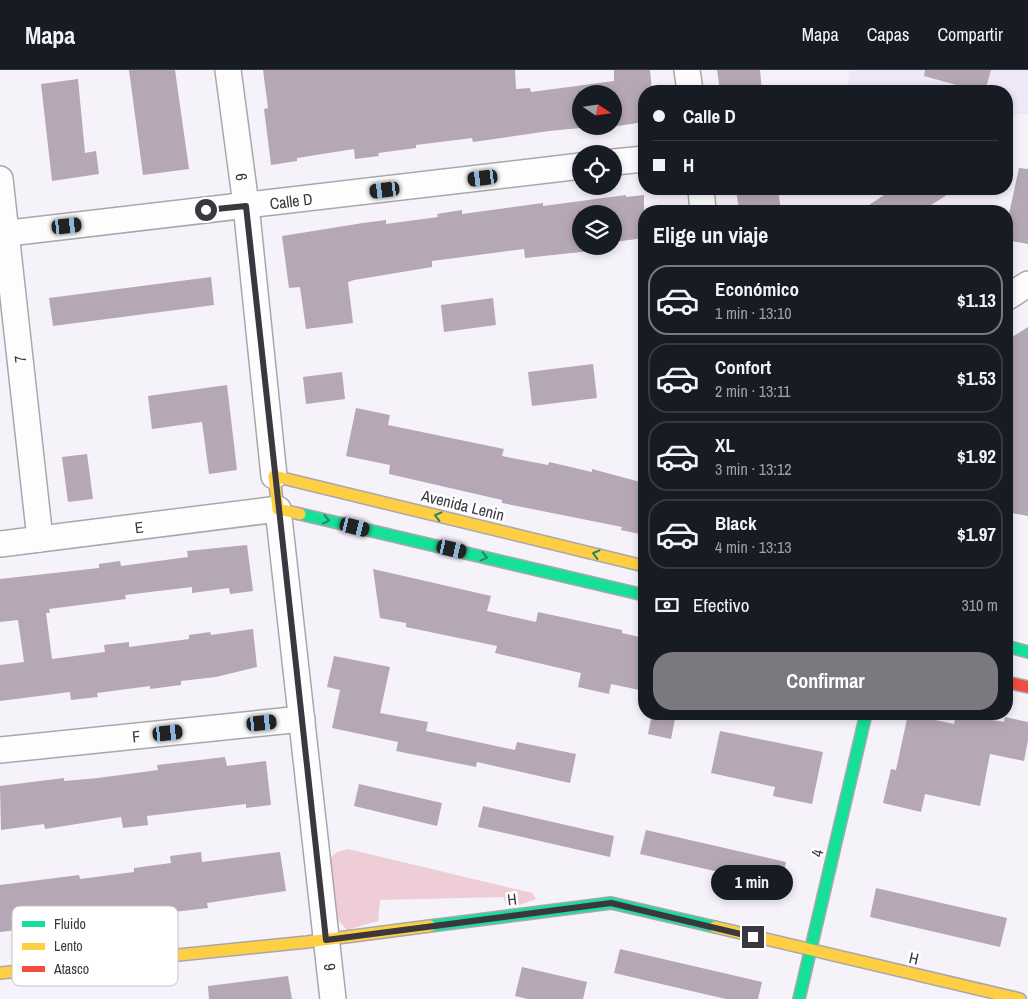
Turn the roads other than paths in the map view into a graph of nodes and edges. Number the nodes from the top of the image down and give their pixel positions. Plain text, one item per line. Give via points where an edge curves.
1 (228, 70) edge
2 (687, 70) edge
3 (689, 85) edge
4 (638, 160) edge
5 (622, 161) edge
6 (572, 167) edge
7 (0, 179) edge
8 (246, 206) junction
9 (3, 234) edge
10 (1028, 284) edge
11 (1013, 294) edge
12 (274, 476) junction
13 (278, 509) junction
14 (40, 539) junction
15 (0, 544) edge
16 (638, 565) edge
17 (638, 594) edge
18 (1013, 648) edge
19 (1028, 652) edge
20 (1013, 684) edge
21 (1028, 687) edge
22 (302, 719) junction
23 (865, 720) edge
24 (0, 750) edge
25 (326, 940) junction
26 (810, 951) junction
27 (178, 955) edge
28 (333, 999) edge
29 (799, 999) edge
30 (1020, 999) edge

1 - 8 street, 6
2 - 3 street
4 - 5 street
6 - 8 street, Calle D
7 - 9 street, 7
8 - 9 street, Calle D
8 - 12 street, 6
9 - 14 street, 7
10 - 11 street
12 - 13 street, 6
16 -> 12 street, Avenida Lenin
13 - 14 street, E
13 -> 17 street
13 - 22 street, 6
14 - 15 street, E
18 - 19 street
20 - 21 street
22 - 24 street, F
22 - 25 street, 6
23 - 26 street, 4
25 - 26 street, H via 611,903
25 - 27 street, H
25 - 28 street, 6
26 - 29 street, 4
26 - 30 street, H

